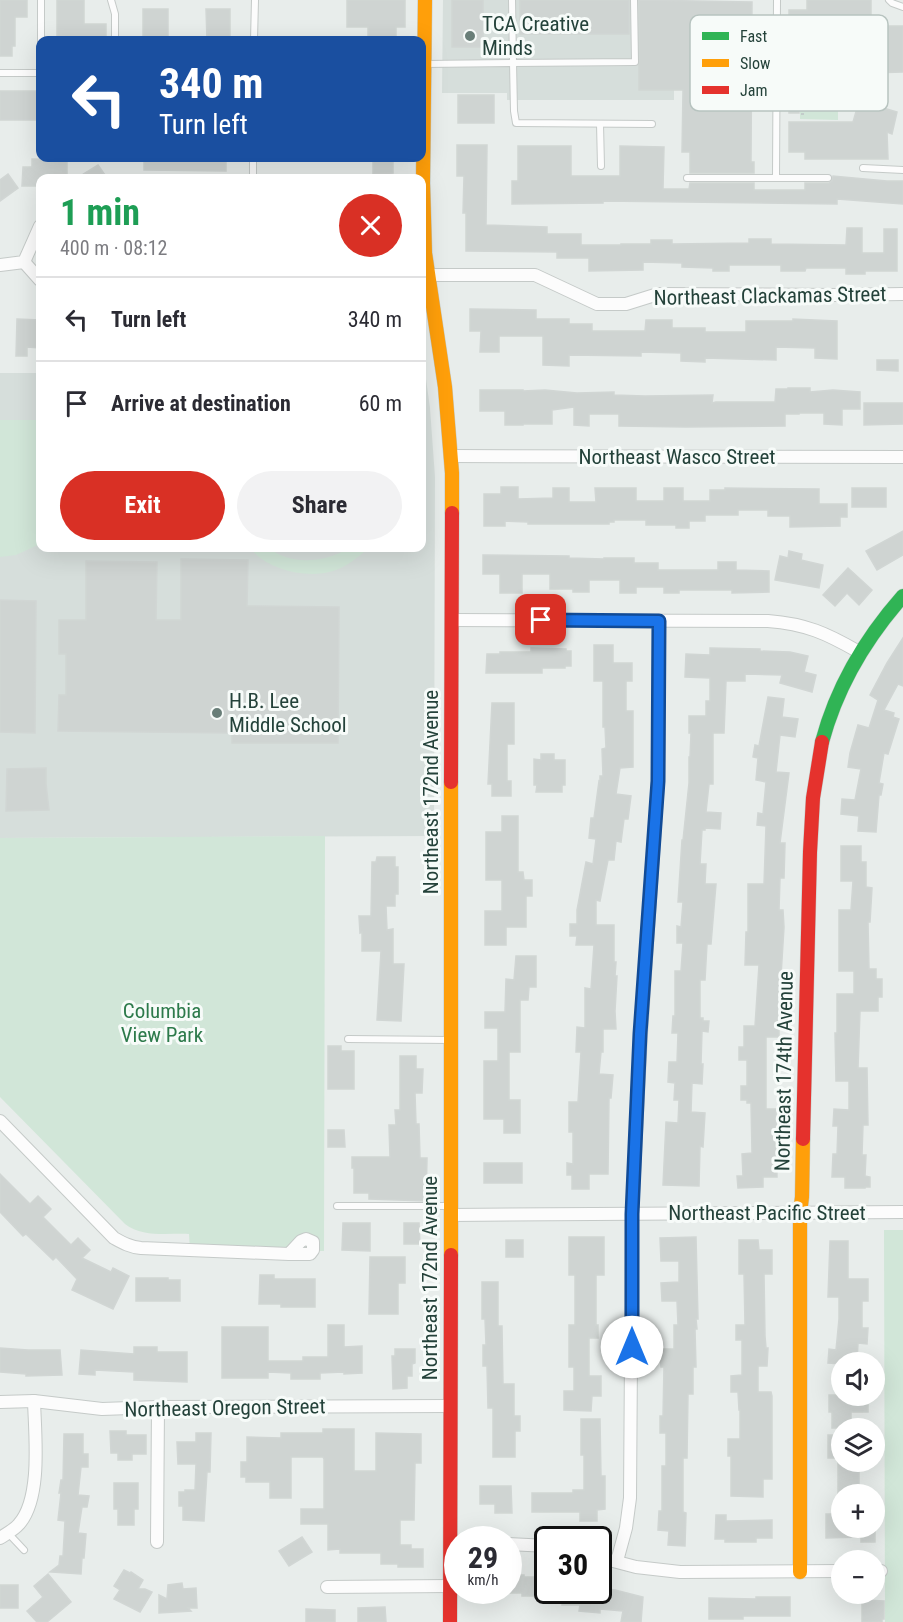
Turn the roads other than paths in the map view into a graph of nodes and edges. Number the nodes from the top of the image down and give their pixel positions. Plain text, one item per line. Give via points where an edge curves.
1 (41, 0) edge
2 (111, 0) edge
3 (255, 0) edge
4 (425, 0) edge
5 (513, 0) edge
6 (634, 0) edge
7 (777, 0) edge
8 (889, 0) edge
9 (903, 7) edge
10 (777, 15) edge
11 (41, 36) edge
12 (115, 36) edge
13 (254, 36) edge
14 (424, 36) edge
15 (513, 63) junction
16 (426, 64) edge
17 (0, 73) edge
18 (36, 73) edge
19 (776, 111) edge
20 (600, 124) junction
21 (652, 124) dead end
22 (601, 166) dead end
23 (863, 168) dead end
24 (903, 170) edge
25 (776, 177) junction
26 (687, 178) dead end
27 (828, 178) dead end
28 (36, 235) edge
29 (24, 262) junction
30 (426, 264) edge
31 (0, 265) edge
32 (428, 275) junction
33 (36, 276) edge
34 (903, 294) edge
35 (451, 456) junction
36 (903, 457) edge
37 (903, 596) edge
38 (452, 620) junction
39 (659, 621) junction
40 (859, 652) junction
41 (348, 1039) dead end
42 (451, 1040) junction
43 (0, 1120) edge
44 (337, 1206) dead end
45 (451, 1210) junction
46 (903, 1212) edge
47 (800, 1213) junction
48 (632, 1214) junction
49 (289, 1254) dead end
50 (34, 1401) junction
51 (0, 1402) edge
52 (450, 1406) junction
53 (158, 1407) junction
54 (453, 1526) edge
55 (4, 1536) edge
56 (157, 1542) dead end
57 (24, 1550) dead end
58 (612, 1560) edge
59 (617, 1561) junction
60 (831, 1571) edge
61 (800, 1572) junction
62 (444, 1586) edge
63 (327, 1587) dead end
64 (450, 1604) edge
65 (450, 1622) edge

1 - 11 lane
2 - 12 lane
3 - 13 lane
4 - 14 street, Northeast 172nd Avenue
5 - 15 lane
6 - 15 lane via 635,62
7 - 10 lane
8 - 9 lane
15 - 16 lane
15 - 20 lane via 516,123
17 - 18 lane
19 - 25 lane
20 - 21 lane
20 - 22 lane
23 - 24 lane
25 - 26 lane
25 - 27 lane
28 - 29 street
29 - 31 street
29 - 33 street
30 - 32 street, Northeast 172nd Avenue
32 - 34 street, Northeast Clackamas Street via 535,275 597,304 626,304 658,294
32 - 35 street, Northeast 172nd Avenue
35 - 36 street, Northeast Wasco Street
35 - 38 street, Northeast 172nd Avenue
37 - 40 street, Northeast 174th Avenue
38 - 39 street
38 - 42 street, Northeast 172nd Avenue
39 - 40 street via 789,623 816,630
39 - 48 street via 658,781
40 - 47 street, Northeast 174th Avenue via 829,718 813,803
41 - 42 lane
42 - 45 street, Northeast 172nd Avenue
43 - 49 street via 123,1243 141,1248
44 - 45 lane
45 - 48 street, Northeast Pacific Street
45 - 52 street, Northeast 172nd Avenue
46 - 47 street, Northeast Pacific Street
47 - 48 street, Northeast Pacific Street
47 - 61 street, Northeast 174th Avenue
48 - 59 street via 630,1498
50 - 51 street, Northeast Oregon Street
50 - 53 street, Northeast Oregon Street via 102,1409
50 - 55 street via 33,1491 19,1524
52 - 53 street, Northeast Oregon Street
52 - 54 street, Northeast 172nd Avenue
53 - 56 street
55 - 57 lane
58 - 59 street
59 - 61 street via 680,1572
60 - 61 street
62 - 63 street
64 - 65 street, Northeast 172nd Avenue

